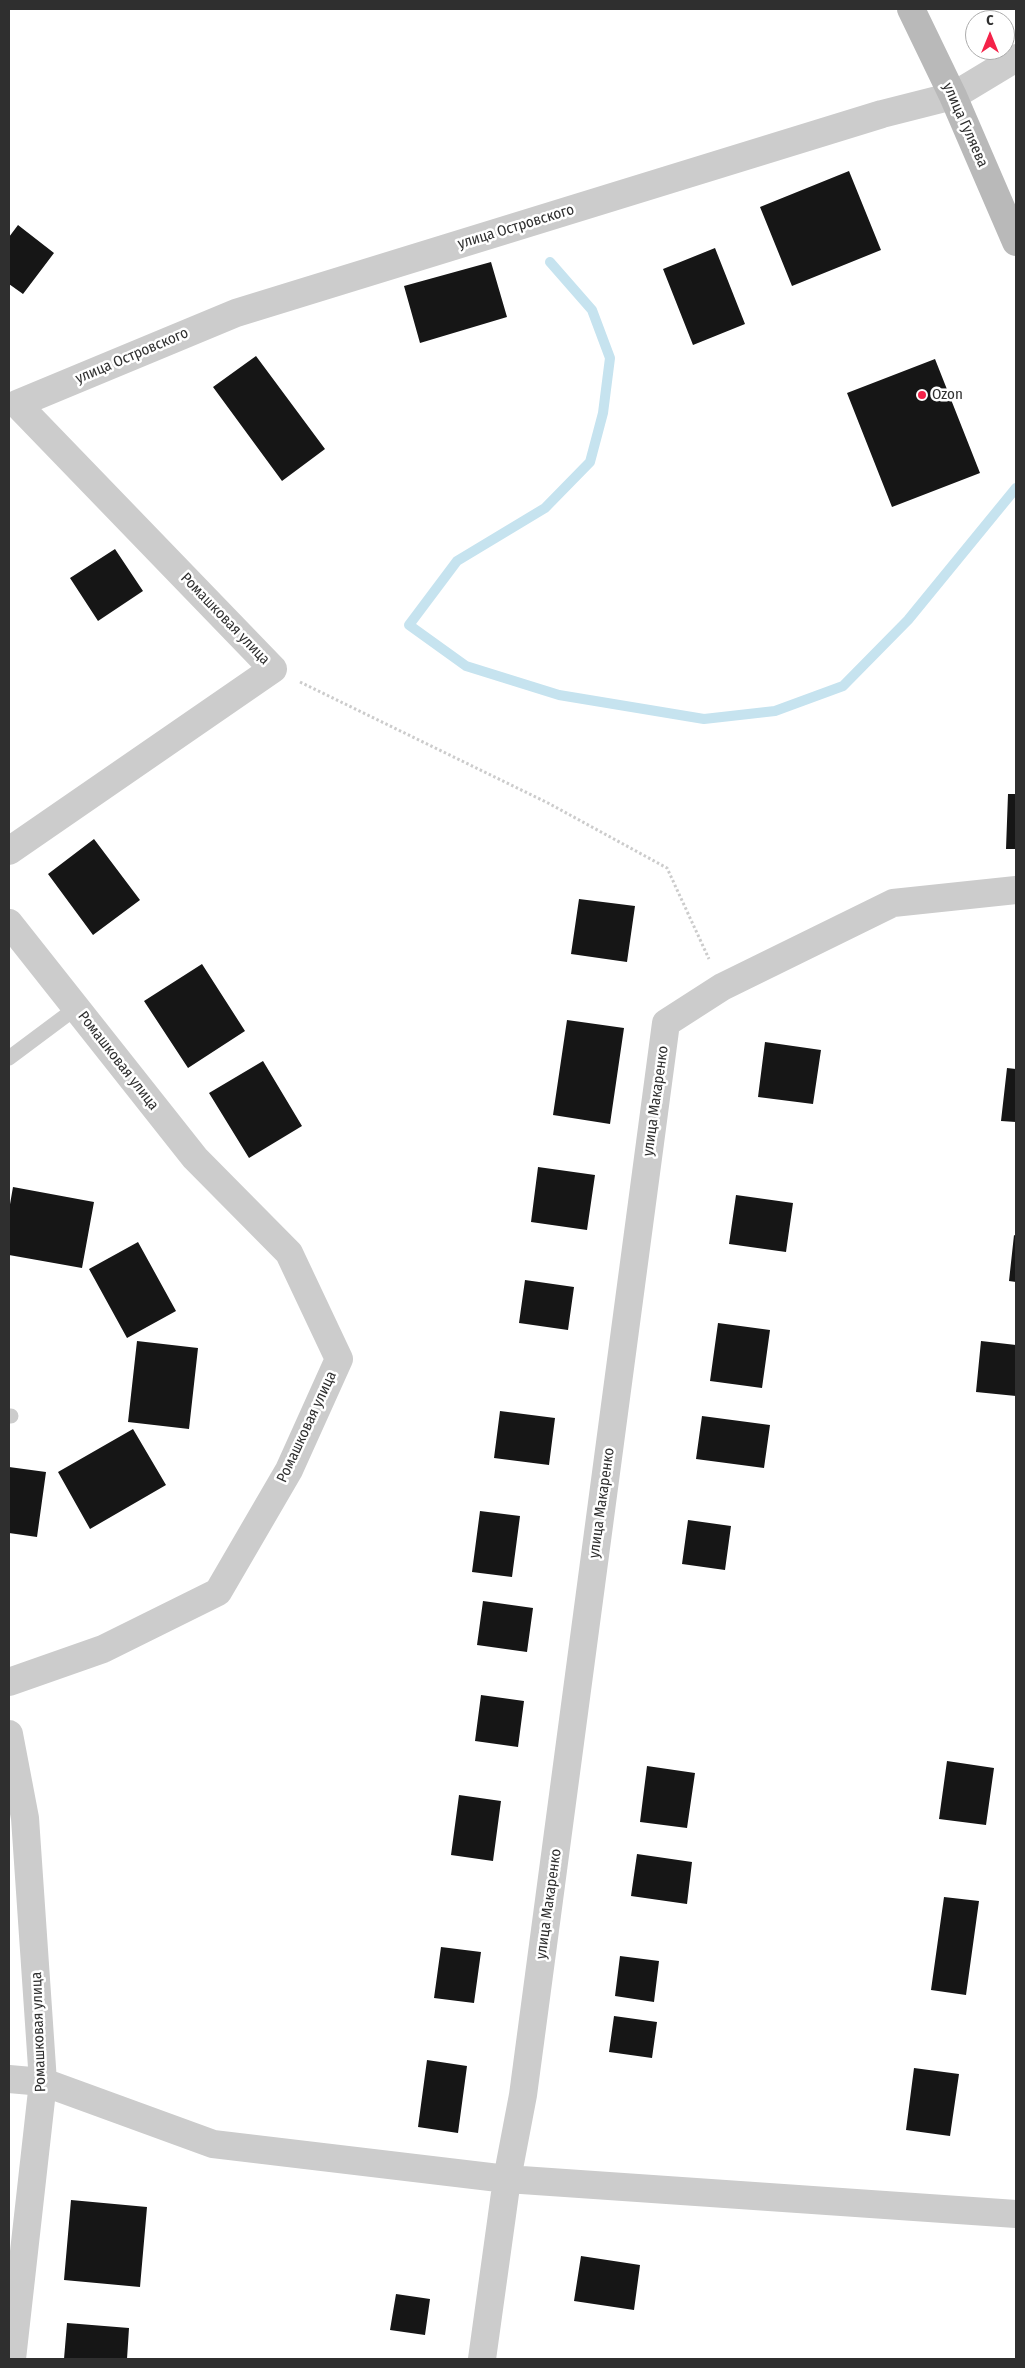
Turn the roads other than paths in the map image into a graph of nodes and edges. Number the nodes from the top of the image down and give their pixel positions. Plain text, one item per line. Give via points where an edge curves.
1 (911, 9) edge
2 (1016, 58) edge
3 (953, 96) junction
4 (1016, 242) edge
5 (11, 404) edge
6 (9, 851) edge
7 (1016, 890) edge
8 (9, 923) edge
9 (76, 1008) junction
10 (9, 1058) edge
11 (9, 1682) edge
12 (9, 1734) edge
13 (9, 2079) edge
14 (43, 2082) junction
15 (507, 2179) junction
16 (1016, 2214) edge
17 (12, 2359) edge
18 (482, 2359) edge

1 - 3 main road, улица Гуляева
2 - 3 street, улица Островского
3 - 4 main road, улица Гуляева
3 - 5 street, улица Островского via 882,114 236,313
5 - 6 street, Ромашковая улица via 273,669
7 - 15 street, улица Макаренко via 893,903 722,987 666,1023 526,2076
8 - 9 street, Ромашковая улица
9 - 10 lane
9 - 11 street, Ромашковая улица via 195,1158 289,1253 339,1359 289,1470 218,1592 103,1649
12 - 14 street, Ромашковая улица via 25,1818
13 - 14 street
14 - 15 street via 213,2144
14 - 17 street, Ромашковая улица
15 - 16 street
15 - 18 street, улица Макаренко

